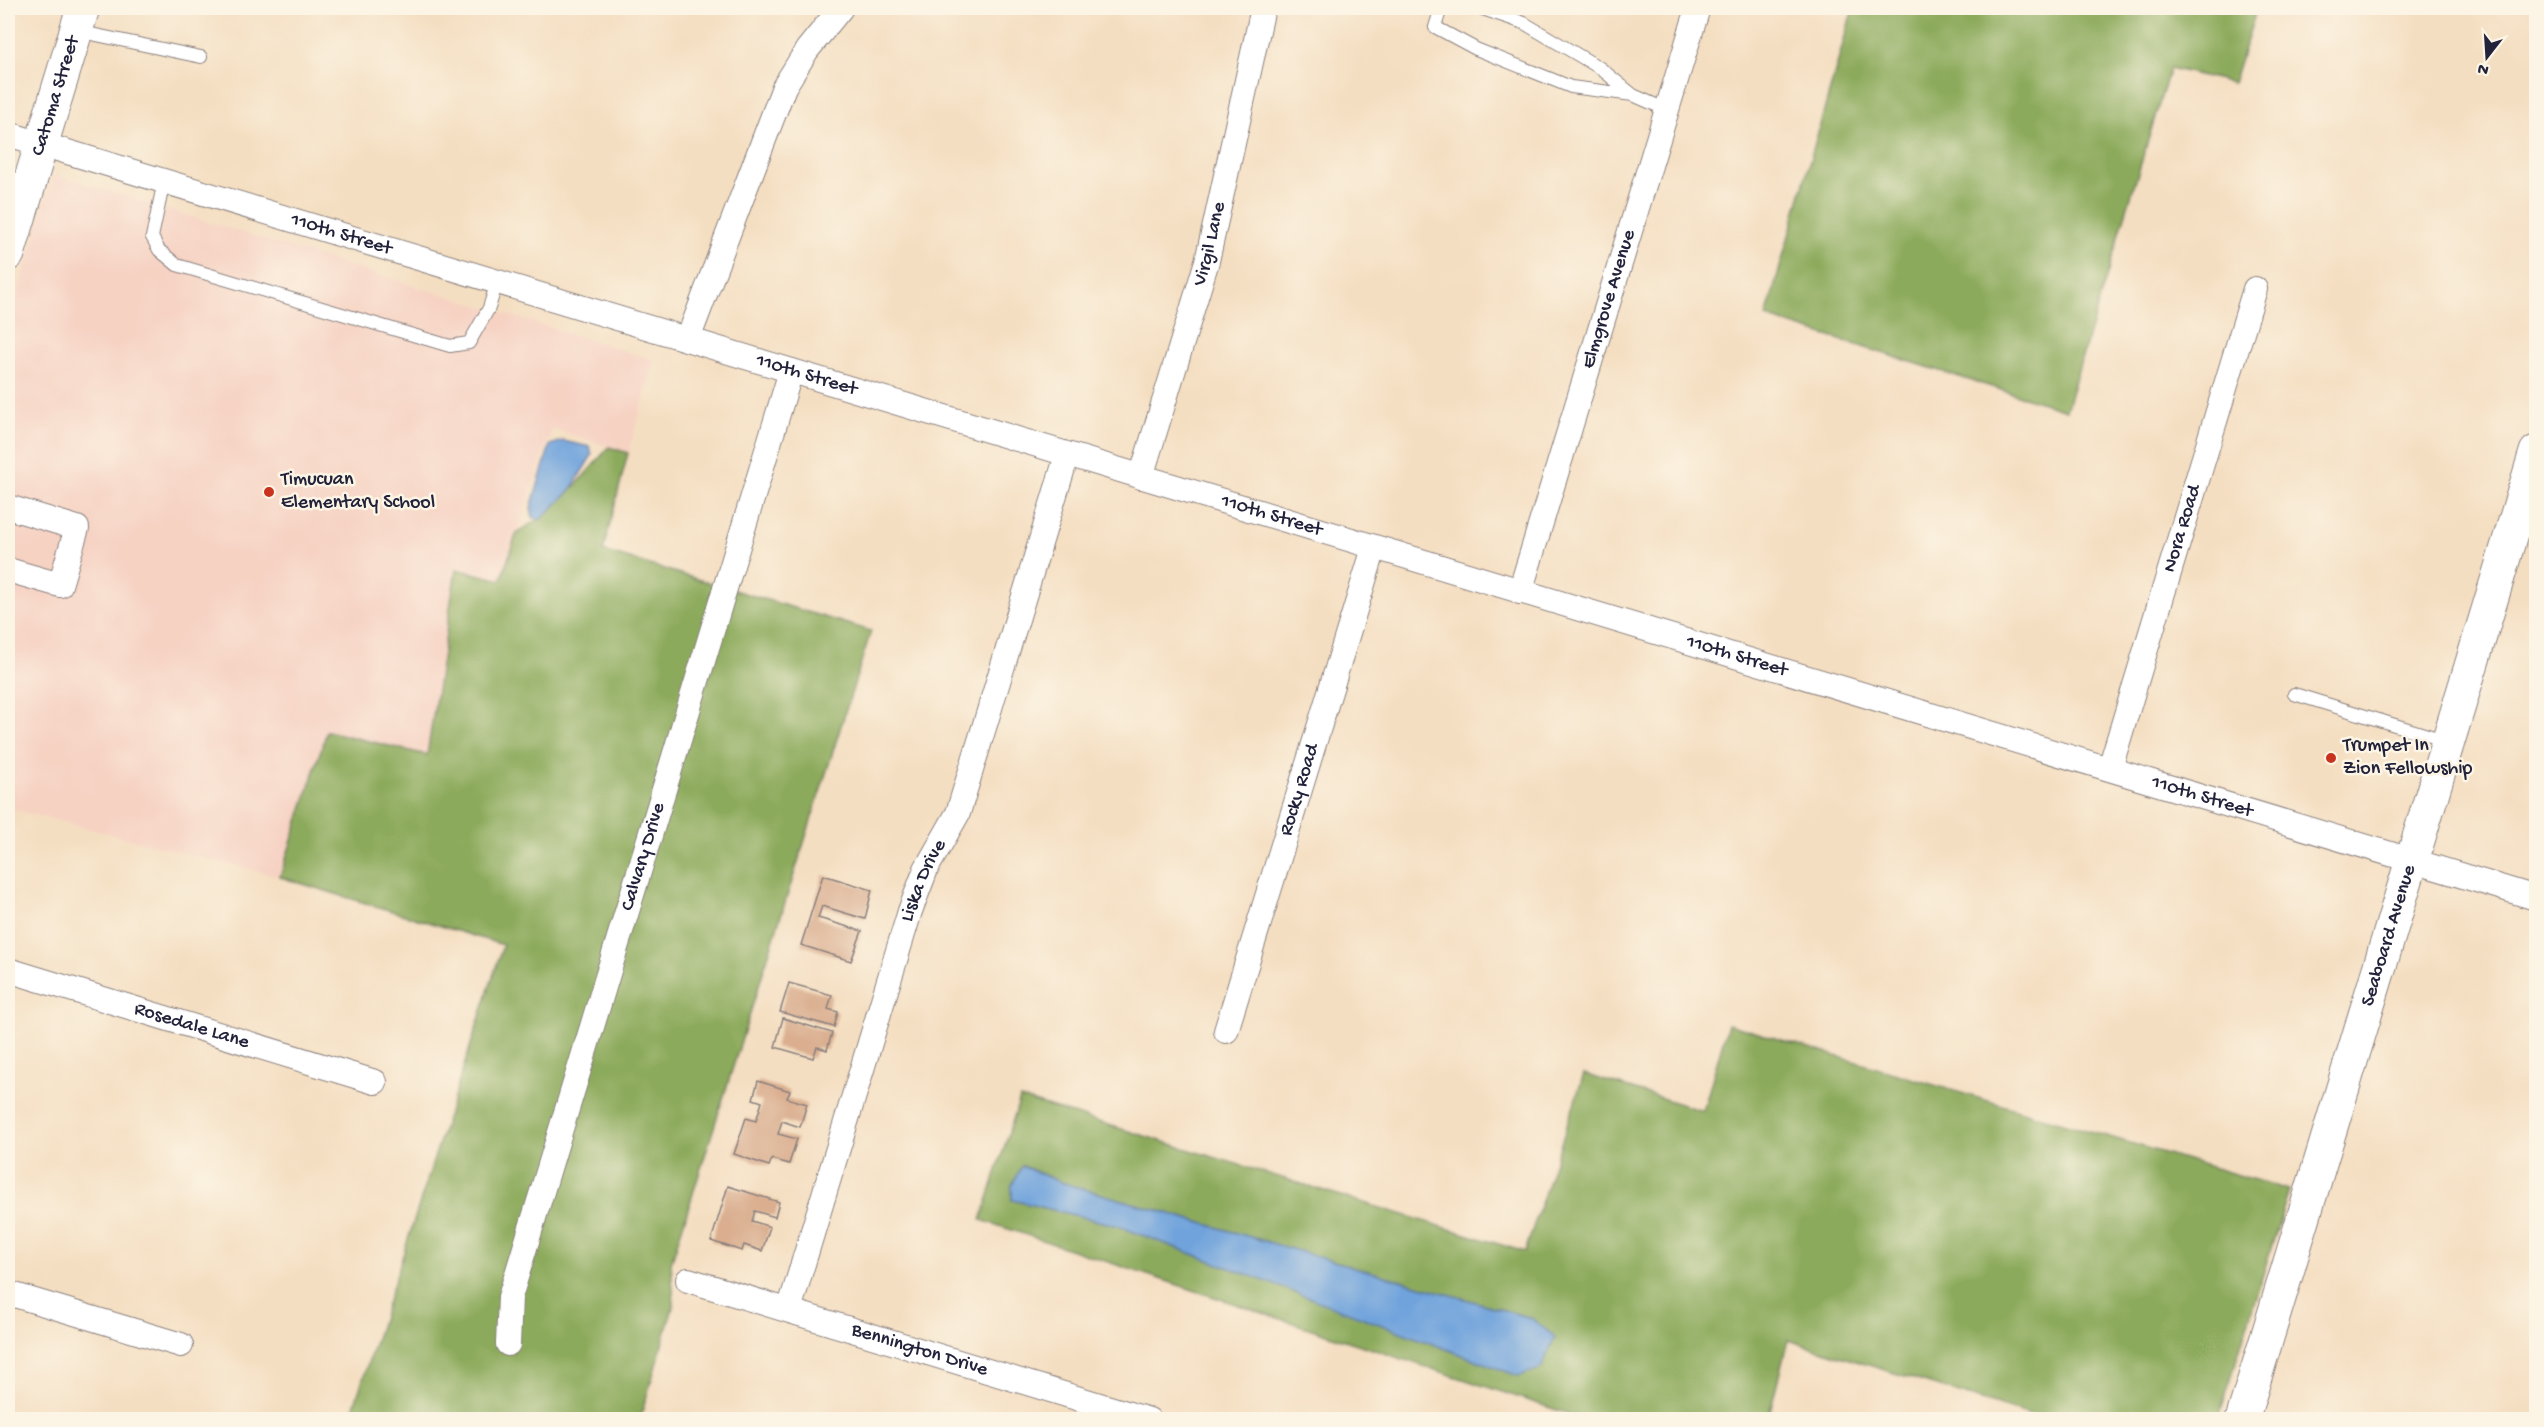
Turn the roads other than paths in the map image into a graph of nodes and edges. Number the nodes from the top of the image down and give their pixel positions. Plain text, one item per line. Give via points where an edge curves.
1 (841, 8) edge
2 (1263, 8) edge
3 (1441, 8) edge
4 (1480, 8) edge
5 (1698, 8) edge
6 (80, 19) edge
7 (201, 57) dead end
8 (1633, 95) junction
9 (1667, 110) junction
10 (8, 134) edge
11 (41, 144) junction
12 (164, 181) junction
13 (8, 254) edge
14 (497, 282) junction
15 (2255, 289) dead end
16 (688, 339) junction
17 (791, 371) junction
18 (2536, 452) edge
19 (1067, 455) junction
20 (1141, 477) junction
21 (8, 507) edge
22 (1374, 548) junction
23 (8, 570) edge
24 (1520, 592) junction
25 (2294, 694) dead end
26 (2448, 741) junction
27 (2110, 768) junction
28 (2412, 860) junction
29 (2536, 898) edge
30 (8, 970) edge
31 (1226, 1031) dead end
32 (375, 1082) dead end
33 (688, 1280) dead end
34 (8, 1293) edge
35 (789, 1310) junction
36 (508, 1344) dead end
37 (181, 1345) dead end
38 (1149, 1419) edge
39 (2242, 1419) edge

1 - 16 street via 784,87
2 - 20 street, Virgil Lane via 1207,261
3 - 8 lane via 1435,27 1476,49 1571,87
4 - 8 lane via 1534,29 1600,68
5 - 9 street, Elmgrove Avenue
6 - 7 lane
6 - 11 street, Catoma Street
8 - 9 lane
9 - 24 street, Elmgrove Avenue
10 - 11 street, 110th Street
11 - 12 street, 110th Street
11 - 13 street, Catoma Street
12 - 14 street, 110th Street
12 - 14 lane via 152,237 159,250 188,269 450,346 469,343 474,337
14 - 16 street, 110th Street
15 - 27 street, Nora Road
16 - 17 street, 110th Street
17 - 19 street, 110th Street
17 - 36 street, Calvary Drive via 510,1297
18 - 26 street, Seaboard Avenue
19 - 20 street, 110th Street
19 - 35 street, Liska Drive via 958,813 926,869 910,911
20 - 22 street, 110th Street
21 - 23 street via 77,528 60,585
22 - 24 street, 110th Street
22 - 31 street, Rocky Road
24 - 27 street, 110th Street
25 - 26 lane
26 - 28 street, Seaboard Avenue
27 - 28 street, 110th Street
28 - 29 street, 110th Street
28 - 39 street, Seaboard Avenue
30 - 32 street, Rosedale Lane
33 - 35 street, Bennington Drive
34 - 37 street
35 - 38 street, Bennington Drive

